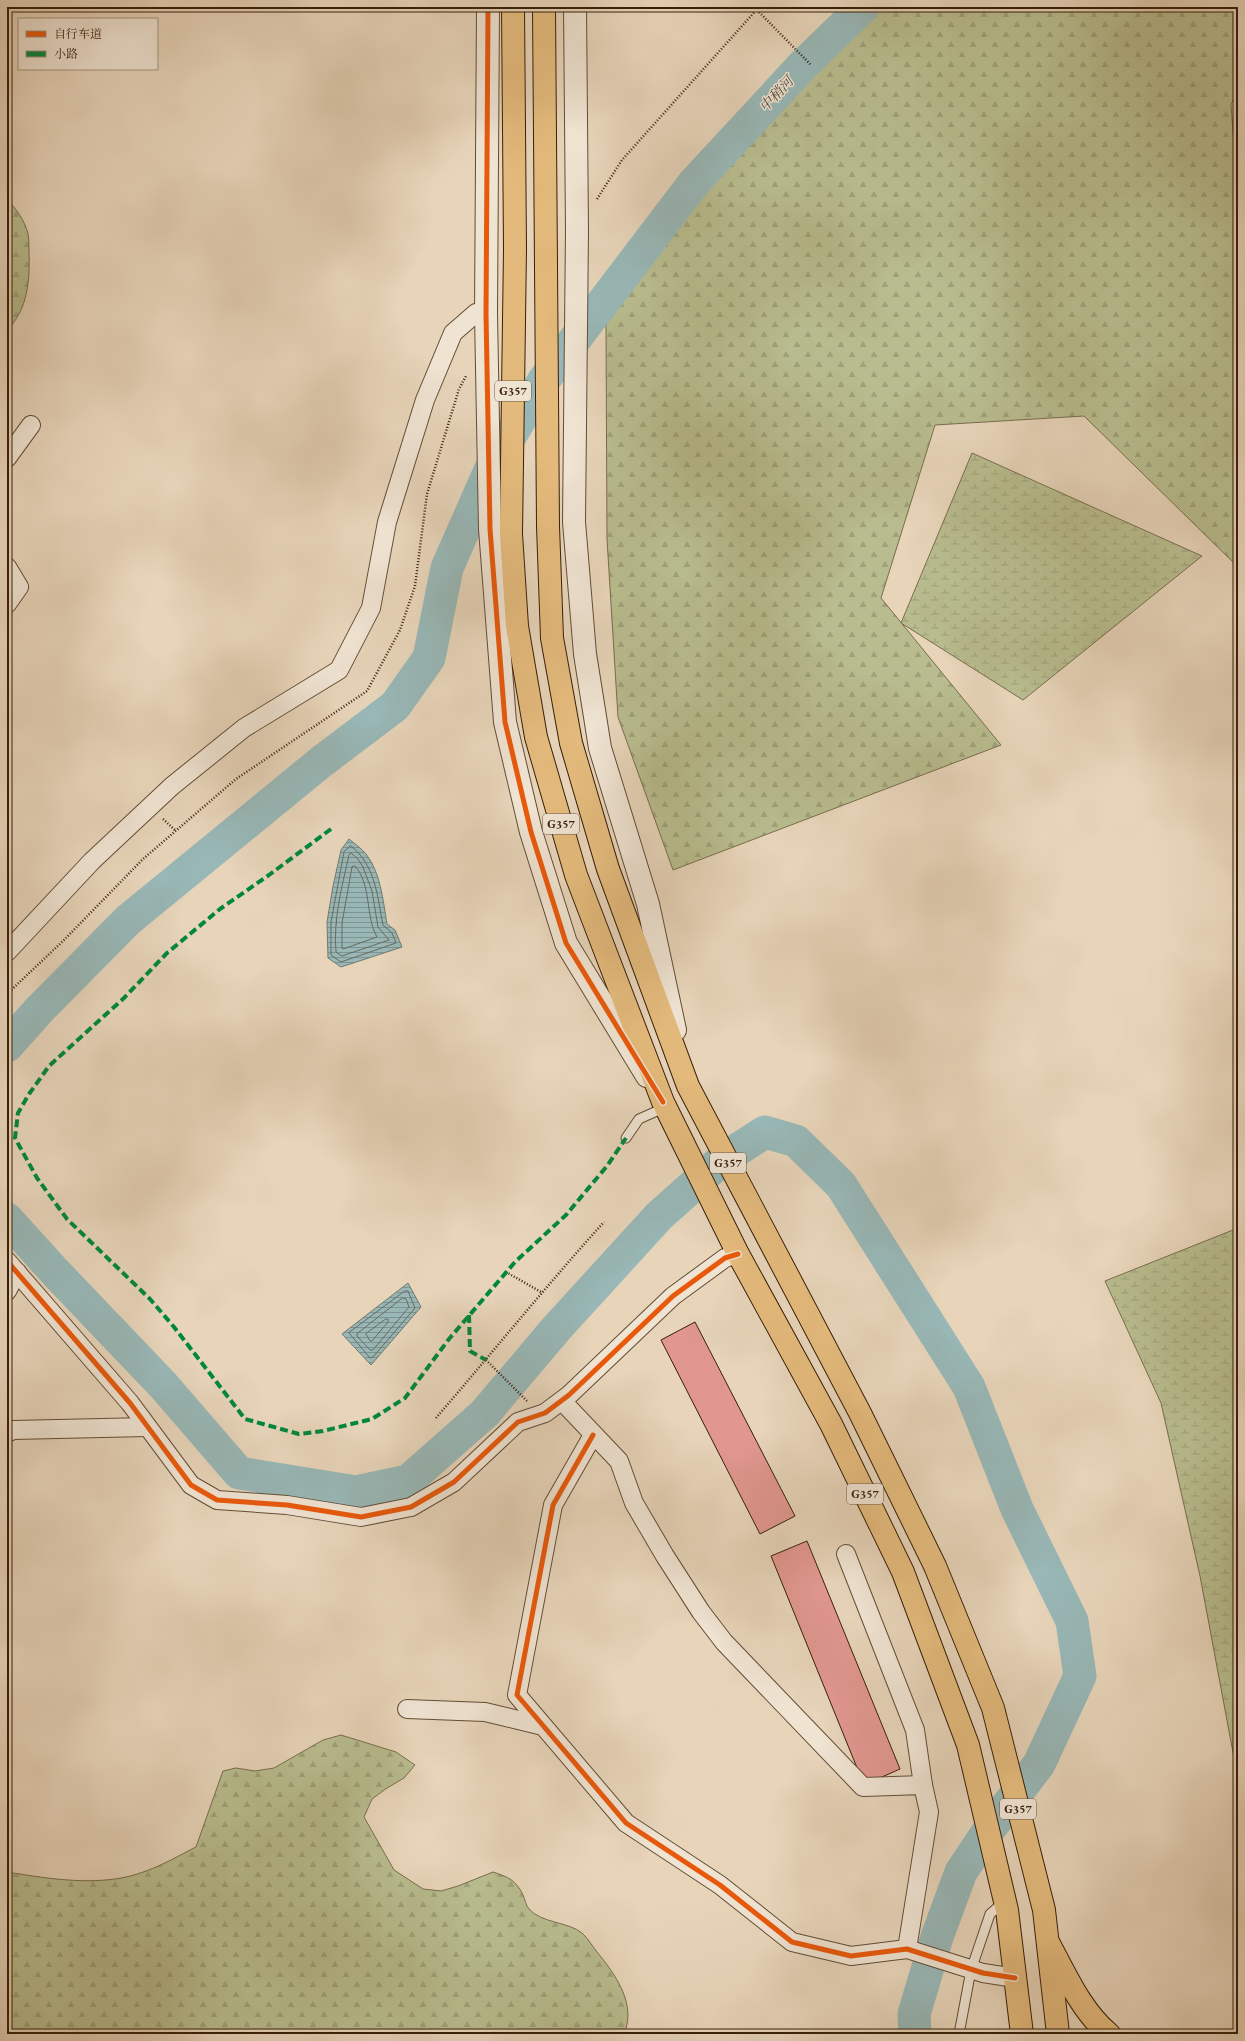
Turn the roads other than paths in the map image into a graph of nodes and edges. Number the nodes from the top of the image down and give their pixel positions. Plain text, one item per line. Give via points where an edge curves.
1 (488, 7) edge
2 (513, 7) edge
3 (544, 7) edge
4 (575, 7) edge
5 (486, 314) junction
6 (31, 425) dead end
7 (7, 458) edge
8 (7, 567) edge
9 (7, 604) edge
10 (7, 952) edge
11 (688, 1086) junction
12 (665, 1105) junction
13 (626, 1138) dead end
14 (738, 1254) junction
15 (12, 1267) edge
16 (7, 1292) edge
17 (562, 1401) junction
18 (147, 1427) junction
19 (7, 1432) edge
20 (592, 1435) junction
21 (846, 1554) dead end
22 (407, 1709) dead end
23 (543, 1726) junction
24 (923, 1785) junction
25 (1006, 1906) junction
26 (1048, 1942) junction
27 (907, 1949) junction
28 (971, 1970) junction
29 (1015, 1978) junction
30 (959, 2034) edge
31 (1022, 2034) edge
32 (1058, 2034) edge
33 (1109, 2034) edge

1 - 5 street
2 - 12 main road, G357 via 515,249 511,534 518,626 536,737 576,875
3 - 11 main road, G357 via 548,526 552,638 571,743 608,869
4 - 11 street via 577,231 574,522 585,654 600,748 648,904
5 - 10 street via 476,313 453,332 425,400 387,522 371,608 339,670 244,728 172,786 92,861
5 - 12 street via 490,529 505,722 531,832 566,943
6 - 7 street
8 - 9 street via 19,586
11 - 26 main road, G357 via 860,1413 935,1566 993,1708 1044,1910
12 - 13 lane via 639,1119
12 - 14 main road, G357
14 - 17 street via 725,1258 673,1296
14 - 25 main road, G357 via 831,1424 903,1572 968,1745
15 - 16 street
15 - 18 street via 130,1403
17 - 18 street via 544,1413 518,1422 454,1482 411,1507 362,1517 287,1505 217,1500 191,1485
17 - 20 street
18 - 19 street
20 - 23 street via 553,1505 517,1695
20 - 24 street via 618,1461 634,1503 701,1612 724,1642 863,1788
21 - 24 street via 915,1730
22 - 23 street via 485,1712
23 - 27 street via 626,1823 720,1885 792,1942 851,1956
24 - 27 street via 929,1812
25 - 28 lane via 990,1914
25 - 29 main road, G357
26 - 32 main road, G357
26 - 33 main road via 1081,2001 1100,2027
27 - 28 street
28 - 29 street
28 - 30 lane
29 - 31 main road, G357

